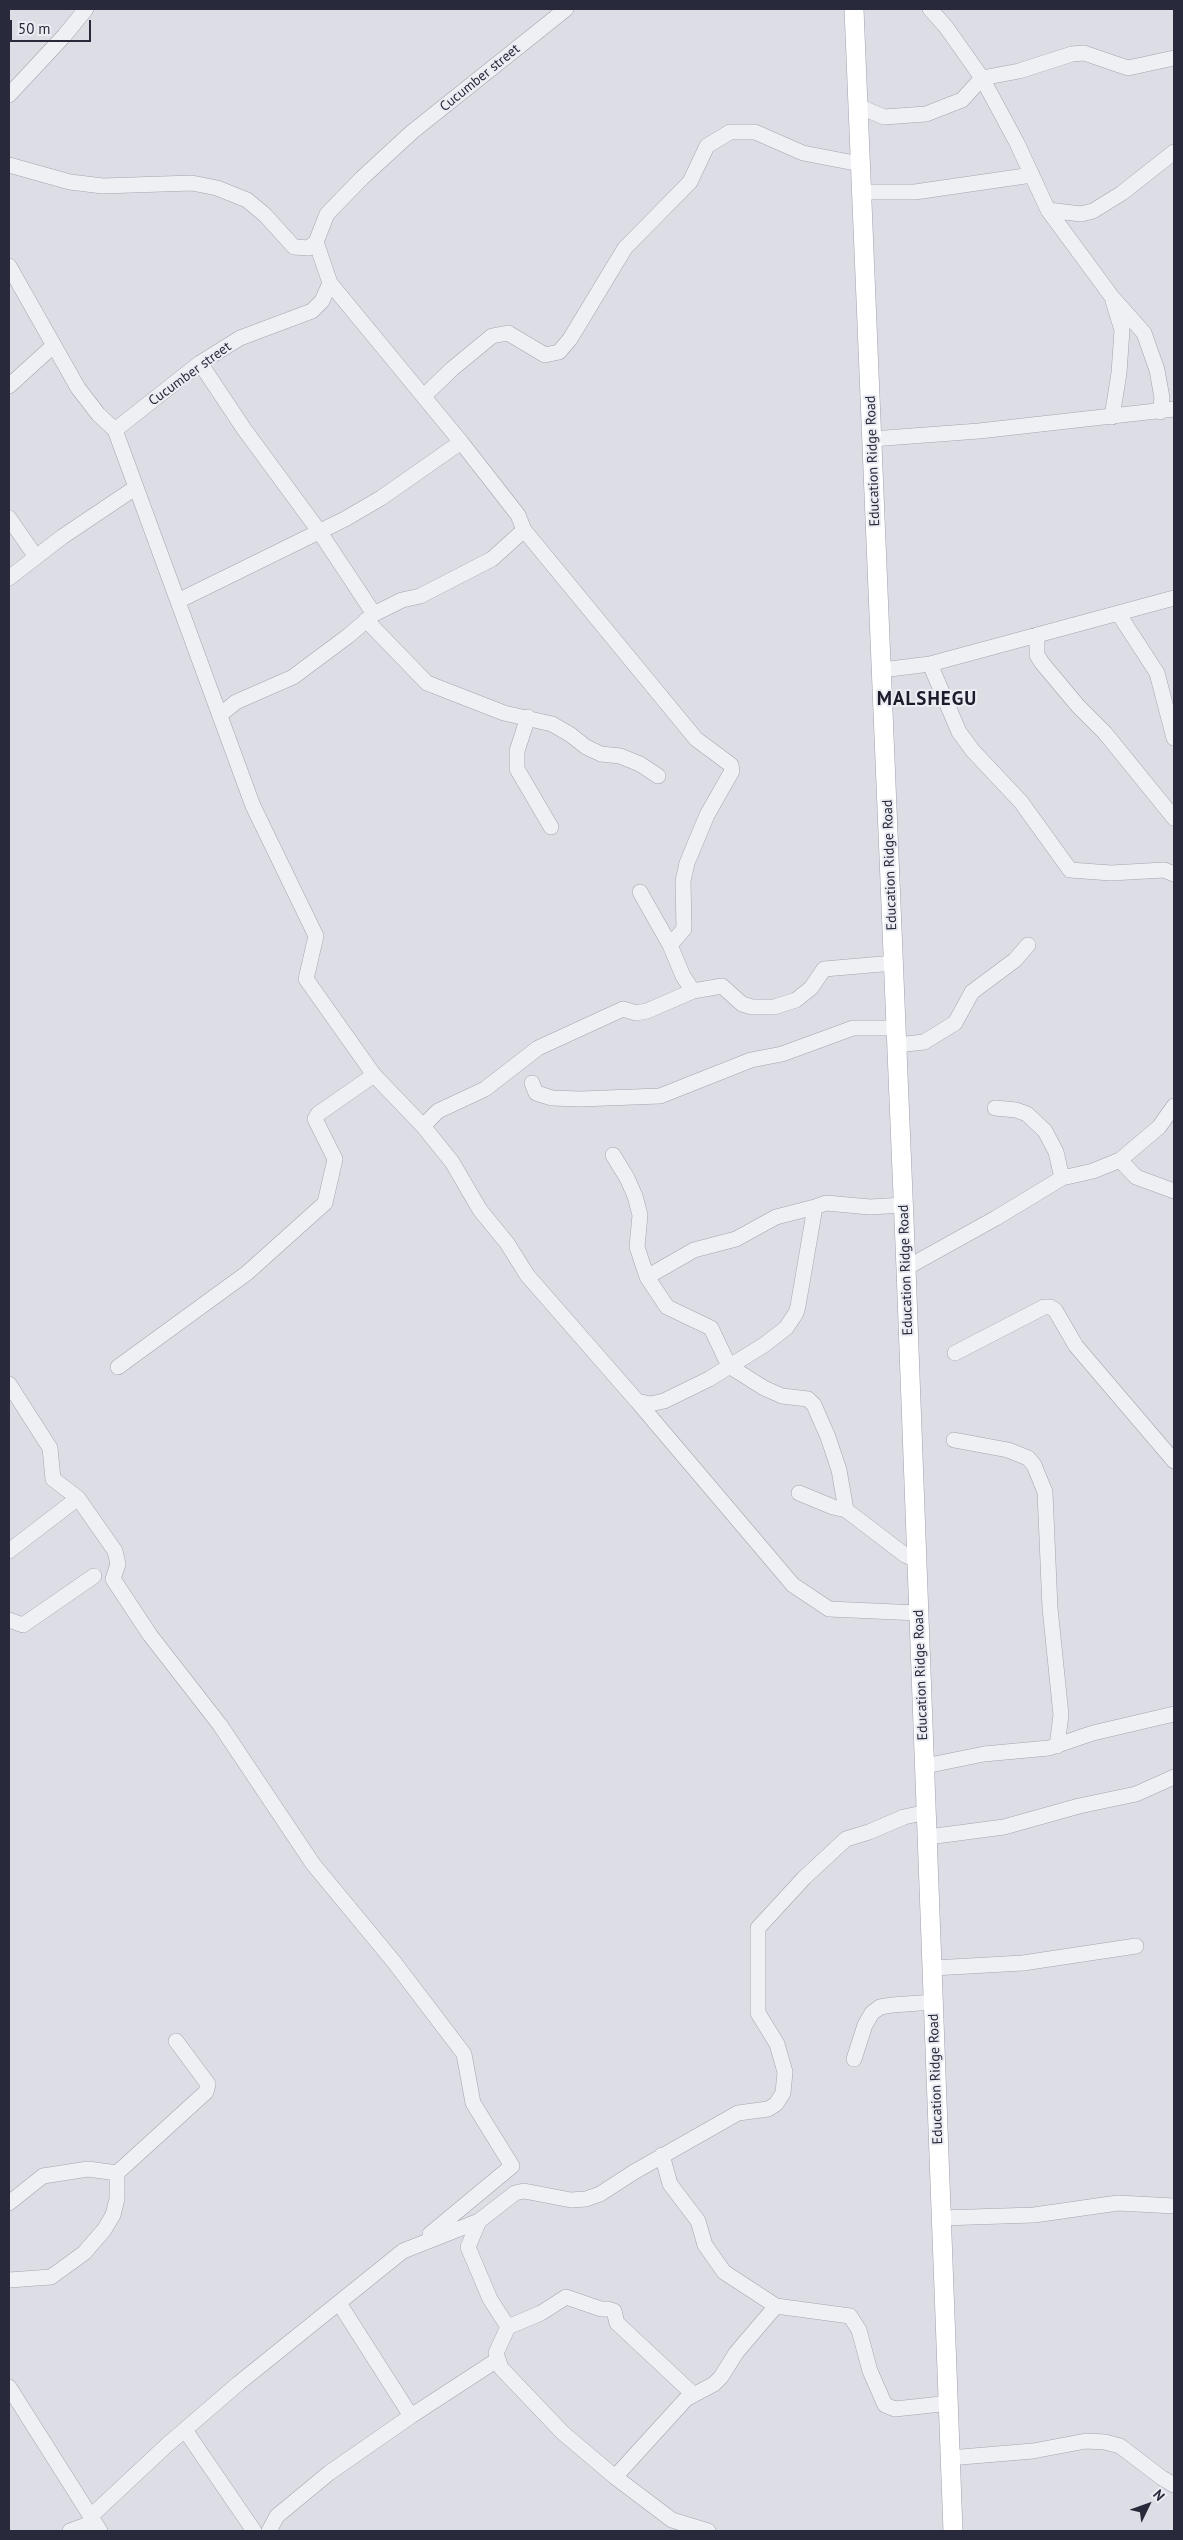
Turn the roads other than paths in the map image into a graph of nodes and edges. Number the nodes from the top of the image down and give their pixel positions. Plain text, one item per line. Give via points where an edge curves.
1 (86, 9) edge
2 (566, 9) edge
3 (854, 9) edge
4 (930, 9) edge
5 (1174, 58) edge
6 (982, 78) junction
7 (9, 95) edge
8 (858, 106) junction
9 (1174, 152) edge
10 (860, 164) junction
11 (9, 165) edge
12 (1032, 175) junction
13 (861, 192) junction
14 (1048, 210) junction
15 (316, 242) junction
16 (9, 266) edge
17 (330, 283) junction
18 (1112, 297) junction
19 (53, 346) junction
20 (200, 363) junction
21 (9, 386) edge
22 (424, 396) junction
23 (1167, 410) edge
24 (1112, 417) junction
25 (115, 430) junction
26 (872, 439) junction
27 (461, 442) junction
28 (136, 488) junction
29 (9, 518) edge
30 (524, 530) junction
31 (319, 531) junction
32 (36, 556) junction
33 (9, 578) edge
34 (1174, 598) edge
35 (178, 601) junction
36 (1118, 613) junction
37 (370, 617) junction
38 (1037, 635) junction
39 (930, 664) junction
40 (882, 670) junction
41 (220, 715) junction
42 (528, 717) junction
43 (1174, 738) edge
44 (658, 776) dead end
45 (1174, 818) edge
46 (551, 827) dead end
47 (1173, 871) edge
48 (640, 892) dead end
49 (670, 945) junction
50 (1028, 945) dead end
51 (894, 963) junction
52 (692, 991) junction
53 (896, 1036) junction
54 (374, 1075) junction
55 (532, 1083) dead end
56 (1174, 1106) edge
57 (995, 1108) dead end
58 (423, 1126) junction
59 (613, 1155) dead end
60 (1120, 1160) junction
61 (1062, 1178) junction
62 (1174, 1191) edge
63 (903, 1205) junction
64 (815, 1207) junction
65 (906, 1268) junction
66 (647, 1276) junction
67 (955, 1353) dead end
68 (730, 1366) junction
69 (118, 1367) dead end
70 (9, 1384) edge
71 (637, 1401) junction
72 (954, 1440) dead end
73 (1174, 1461) edge
74 (799, 1493) dead end
75 (78, 1498) junction
76 (846, 1510) junction
77 (9, 1551) edge
78 (917, 1560) junction
79 (94, 1576) dead end
80 (919, 1613) junction
81 (9, 1620) edge
82 (1174, 1714) edge
83 (1057, 1746) junction
84 (925, 1766) junction
85 (1174, 1777) edge
86 (927, 1812) junction
87 (928, 1837) junction
88 (1136, 1946) dead end
89 (933, 1968) junction
90 (934, 2002) junction
91 (176, 2041) dead end
92 (854, 2059) dead end
93 (662, 2155) junction
94 (117, 2173) junction
95 (9, 2203) edge
96 (1174, 2206) edge
97 (941, 2218) junction
98 (479, 2221) junction
99 (422, 2242) junction
100 (9, 2280) edge
101 (338, 2303) junction
102 (776, 2306) junction
103 (508, 2326) junction
104 (497, 2360) junction
105 (9, 2387) edge
106 (693, 2394) junction
107 (946, 2399) junction
108 (16, 2410) edge
109 (411, 2416) junction
110 (185, 2430) junction
111 (950, 2458) junction
112 (615, 2477) junction
113 (1174, 2485) edge
114 (95, 2523) edge
115 (678, 2528) edge
116 (70, 2531) edge
117 (254, 2531) edge
118 (269, 2531) edge
119 (708, 2531) edge
120 (953, 2531) edge

1 - 7 street
2 - 15 street, Cucumber street via 412,132 362,178 327,214
3 - 8 main road, Education Ridge Road
4 - 6 street
5 - 6 street via 1128,68 1079,53
6 - 8 street via 962,100 926,114 884,116
6 - 12 street
8 - 10 main road, Education Ridge Road
9 - 14 street via 1122,193 1093,211 1080,214
10 - 13 main road, Education Ridge Road
10 - 22 street via 803,153 754,132 730,132 707,146 690,182 624,248 559,352 545,355 508,333 492,336
11 - 15 street via 70,182 103,186 192,183 217,188 247,200 294,248 309,248
12 - 13 street via 915,192
12 - 14 street
13 - 26 main road, Education Ridge Road
14 - 18 street
15 - 17 street
16 - 19 street via 38,313
17 - 20 street, Cucumber street via 312,311 240,338
17 - 22 street
18 - 23 street via 1144,333
18 - 24 street via 1122,330
19 - 21 street
19 - 25 street via 88,401
20 - 25 street, Cucumber street
20 - 31 street
22 - 27 street
23 - 24 street
24 - 26 street
25 - 28 street
26 - 40 main road, Education Ridge Road
27 - 30 street via 518,515
27 - 31 street via 381,498
28 - 32 street
28 - 35 street
29 - 32 street
30 - 37 street via 492,558 461,576 420,596 391,604
30 - 49 street via 696,739 731,765 732,770 707,815 687,863 683,881 684,929
31 - 35 street
31 - 37 street
32 - 33 street
34 - 36 street
35 - 41 street
36 - 38 street
36 - 43 street via 1157,673
37 - 41 street via 293,677 236,702
37 - 42 street via 427,683 504,713
38 - 39 street
38 - 45 street via 1037,655 1042,663 1105,733
39 - 40 street
39 - 47 street via 959,732 1021,802 1070,870 1111,873
40 - 51 main road, Education Ridge Road
41 - 54 street via 253,806 316,936 306,980
42 - 44 street via 552,724 601,754 626,758
42 - 46 street via 517,751 517,769
48 - 49 street
49 - 52 street
50 - 53 street via 1015,960 972,992 955,1023 924,1042
51 - 52 street via 824,969 811,988 796,1000 774,1007 752,1008 742,1004 722,986
51 - 53 main road, Education Ridge Road
52 - 58 street via 647,1011 636,1013 623,1009 538,1048 485,1089 438,1111
53 - 55 street via 853,1028 782,1054 751,1060 660,1096 580,1100 552,1098 536,1093
53 - 63 main road, Education Ridge Road
54 - 58 street
54 - 69 street via 318,1114 316,1119 335,1159 325,1203 247,1272
56 - 60 street via 1159,1128
57 - 61 street via 1027,1114 1045,1131 1056,1152
58 - 71 street via 452,1162 480,1210 507,1243 527,1275
59 - 66 street via 635,1196 640,1215 637,1247
60 - 61 street via 1093,1171
60 - 62 street via 1136,1177
61 - 65 street
63 - 64 street via 870,1207 826,1203
63 - 65 main road, Education Ridge Road
64 - 66 street via 776,1217 736,1239 694,1250
64 - 68 street via 796,1313 786,1328
65 - 78 main road, Education Ridge Road
66 - 68 street via 668,1307 711,1328
67 - 73 street via 1044,1307 1050,1307 1076,1346
68 - 71 street via 664,1401 650,1404
68 - 76 street via 764,1388 793,1399 808,1399 814,1405 839,1470
70 - 75 street via 50,1448 53,1480
71 - 80 street via 793,1586 829,1609
72 - 83 street via 1008,1450 1028,1458 1045,1492 1050,1608 1061,1715
74 - 76 street
75 - 77 street
75 - 99 street via 115,1551 118,1564 113,1578 150,1635 220,1725 313,1864 464,2054 473,2103 512,2166
76 - 78 street via 905,1555
78 - 80 main road, Education Ridge Road
79 - 81 street via 23,1625
80 - 84 main road, Education Ridge Road
82 - 83 street via 1084,1735
83 - 84 street via 984,1754
84 - 86 main road, Education Ridge Road
85 - 87 street via 1136,1794 1004,1827
86 - 87 main road, Education Ridge Road
86 - 93 street via 904,1817 846,1839 763,1922 756,1932 758,2013 782,2054 785,2072 783,2093 768,2109 738,2113
87 - 89 main road, Education Ridge Road
88 - 89 street via 1023,1963
89 - 90 main road, Education Ridge Road
90 - 92 street via 880,2007 865,2025
90 - 97 main road, Education Ridge Road
91 - 94 street via 208,2084 206,2092
93 - 98 street via 600,2194 586,2199 555,2198 524,2191 515,2193
93 - 102 street via 670,2184 700,2225 705,2245 714,2260 724,2272
94 - 95 street via 88,2169 43,2176
94 - 100 street via 113,2215 84,2253 51,2277
96 - 97 street via 1118,2203 1034,2215
97 - 107 main road, Education Ridge Road
98 - 99 street
98 - 103 street via 468,2247 490,2299
99 - 101 street via 403,2251
101 - 109 street
101 - 110 street
102 - 106 street via 736,2353 721,2377
102 - 107 street via 850,2316 859,2330 882,2403 890,2408 941,2404
103 - 104 street via 496,2353
103 - 106 street via 541,2313 566,2297 608,2309 614,2312 617,2323
104 - 109 street
104 - 112 street via 563,2433
105 - 108 street
106 - 112 street
107 - 111 main road, Education Ridge Road
108 - 114 street
109 - 118 street via 306,2492 277,2516
110 - 114 street
110 - 117 street
111 - 113 street via 1032,2451 1086,2441 1105,2442 1120,2446
111 - 120 main road, Education Ridge Road
112 - 115 street
114 - 116 street
115 - 119 street via 695,2526

